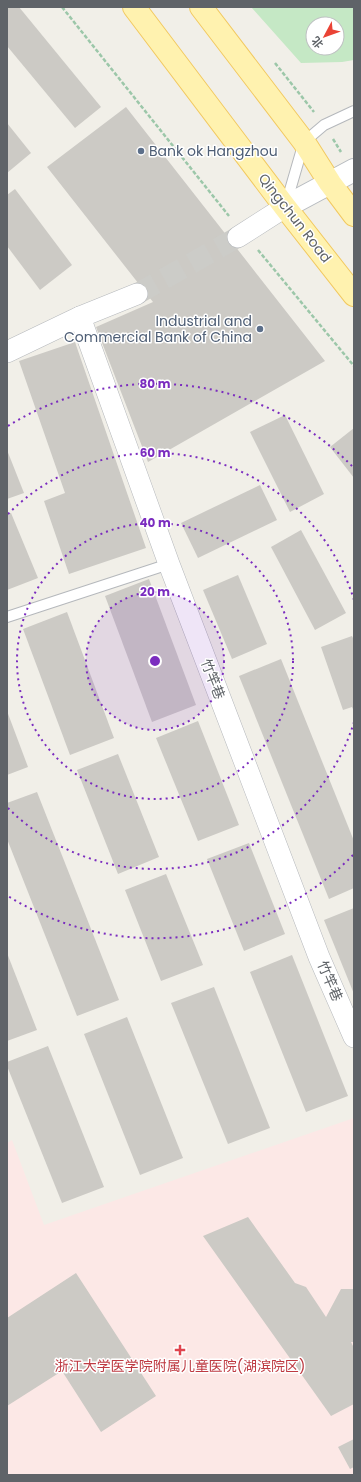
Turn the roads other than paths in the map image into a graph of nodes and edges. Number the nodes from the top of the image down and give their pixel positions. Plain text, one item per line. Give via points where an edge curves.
1 (134, 7) edge
2 (201, 7) edge
3 (354, 111) edge
4 (304, 142) junction
5 (354, 170) edge
6 (330, 183) junction
7 (285, 207) junction
8 (354, 215) edge
9 (241, 235) tunnel mouth
10 (137, 294) tunnel mouth
11 (354, 295) edge
12 (80, 317) junction
13 (7, 352) edge
14 (169, 564) junction
15 (7, 617) edge
16 (354, 1037) edge

1 - 7 main road, Qingchun Road
2 - 4 main road
3 - 4 lane via 324,125
4 - 6 main road
4 - 7 lane
5 - 6 main road
6 - 7 main road
6 - 8 main road
7 - 9 street
7 - 11 main road, Qingchun Road
10 - 12 street
12 - 13 street
12 - 14 street, 竹竿巷
14 - 15 lane
14 - 16 street, 竹竿巷 via 319,957

